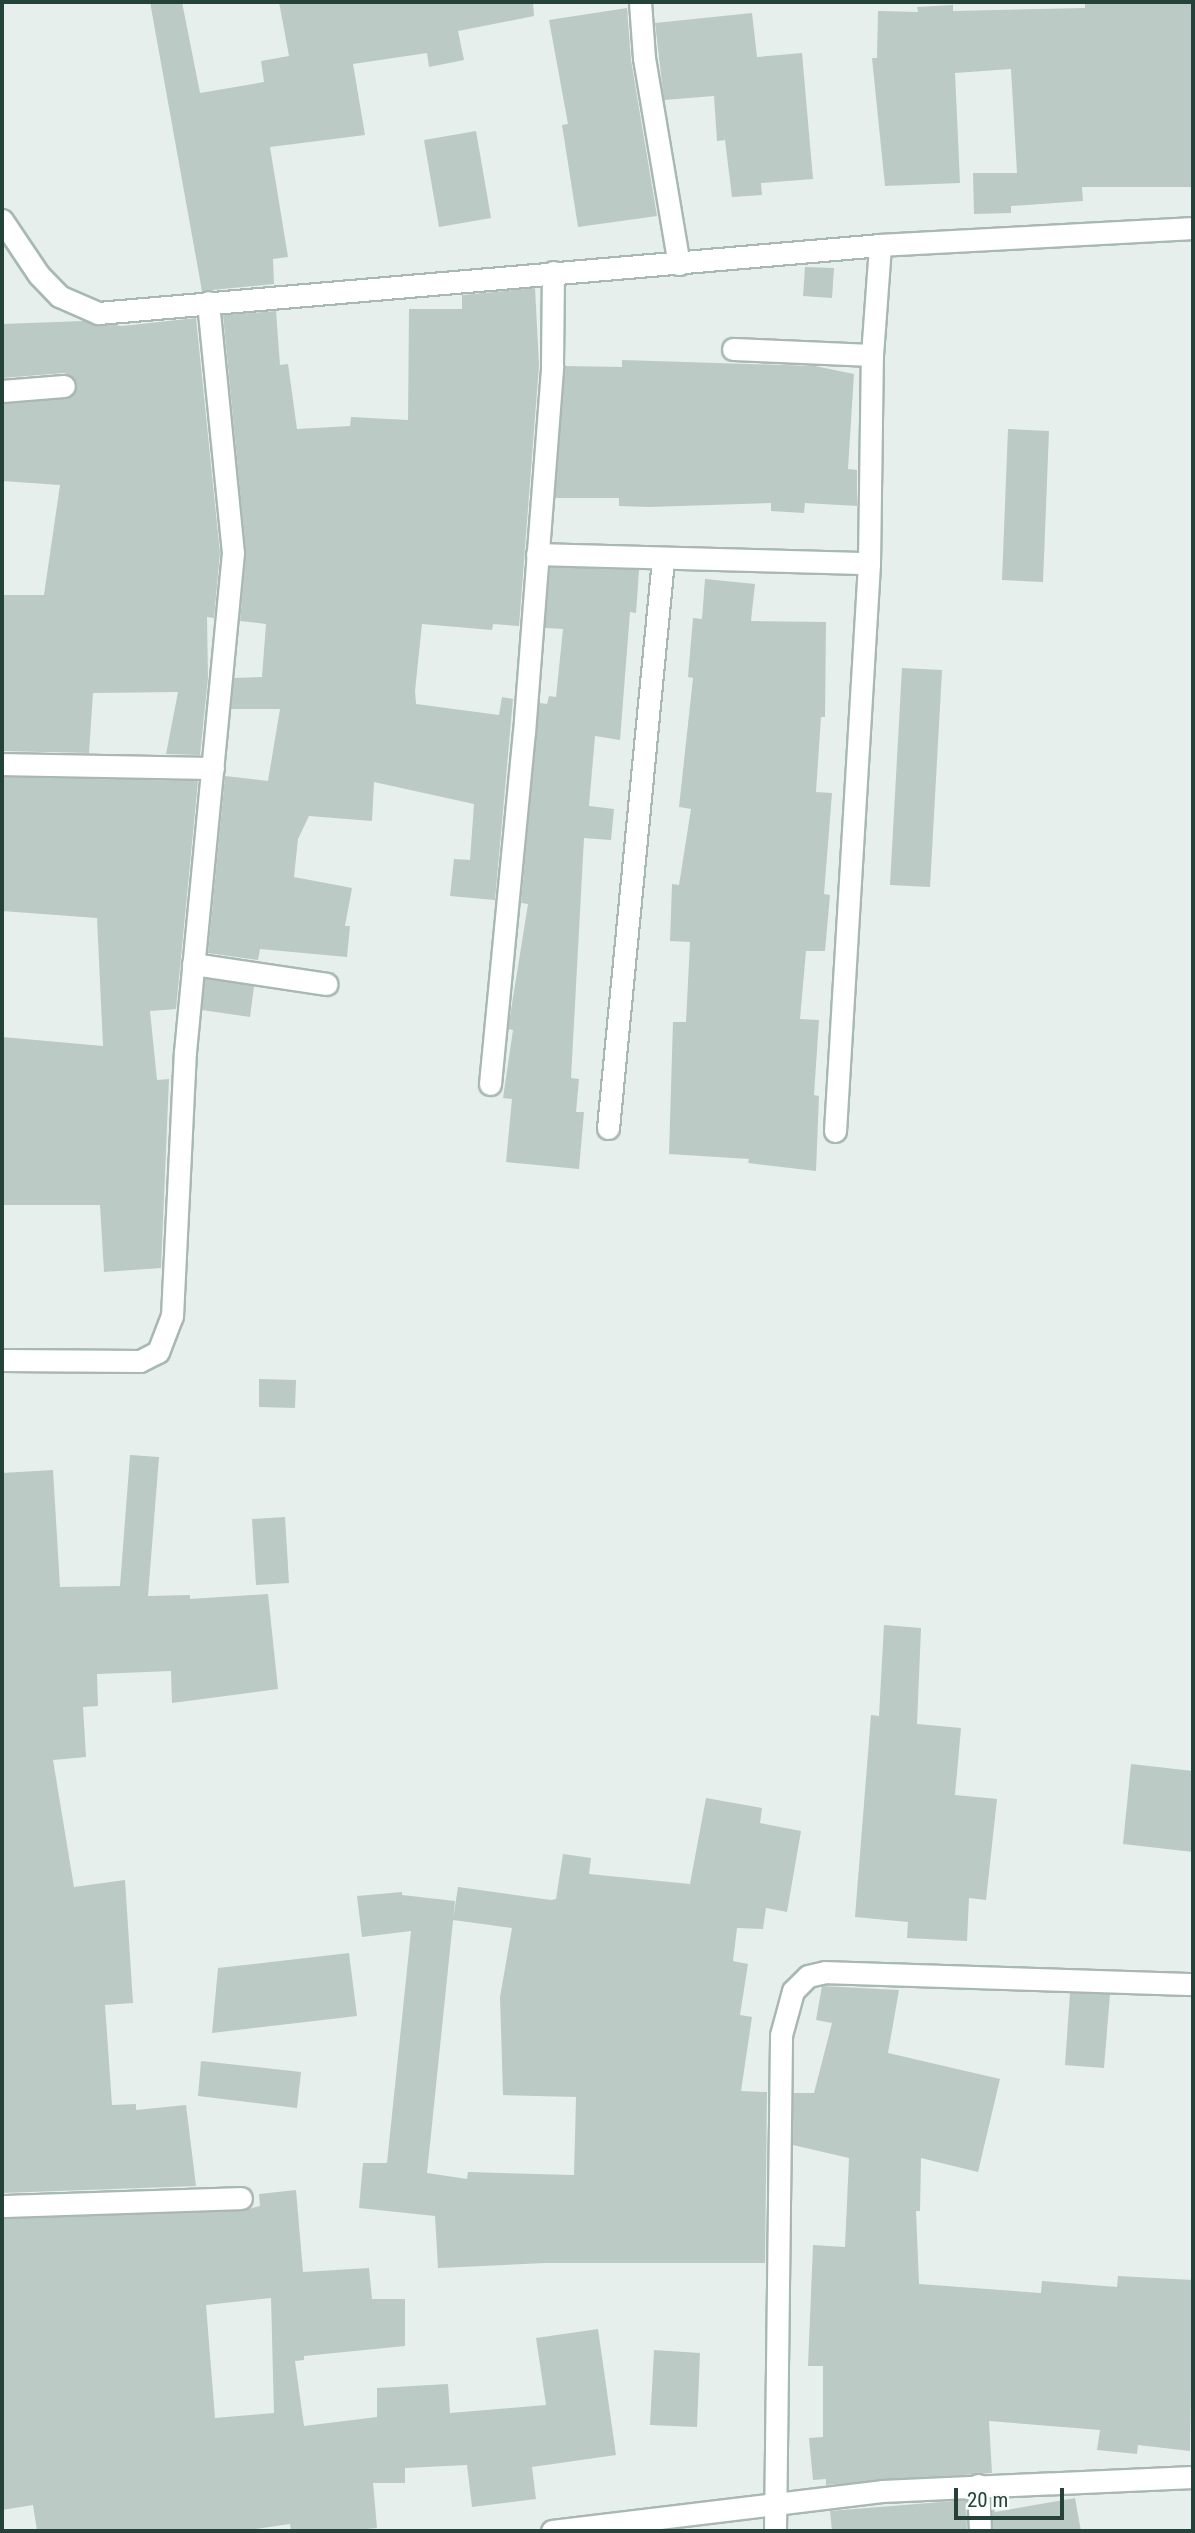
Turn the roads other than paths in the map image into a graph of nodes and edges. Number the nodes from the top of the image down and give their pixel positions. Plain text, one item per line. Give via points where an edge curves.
1 (640, 2) edge
2 (2, 220) edge
3 (1193, 228) edge
4 (880, 245) junction
5 (679, 264) junction
6 (553, 272) junction
7 (208, 302) junction
8 (733, 349) dead end
9 (872, 355) junction
10 (64, 386) dead end
11 (2, 391) edge
12 (537, 554) junction
13 (663, 560) junction
14 (869, 563) junction
15 (2, 764) edge
16 (213, 768) junction
17 (192, 964) junction
18 (327, 984) dead end
19 (490, 1084) dead end
20 (608, 1128) dead end
21 (835, 1131) dead end
22 (2, 1360) edge
23 (1193, 1984) edge
24 (241, 2198) dead end
25 (2, 2206) edge
26 (1193, 2477) edge
27 (978, 2484) junction
28 (776, 2502) junction
29 (552, 2531) edge
30 (775, 2531) edge
31 (980, 2531) edge

1 - 5 street via 644,58
2 - 7 street via 38,275 73,306 97,313
3 - 4 street
4 - 5 street
4 - 9 street
5 - 6 street
6 - 7 street
6 - 12 street via 552,365
7 - 16 street via 233,553
8 - 9 street
9 - 14 street
10 - 11 street
12 - 13 street
12 - 19 street
13 - 14 street
13 - 20 street
14 - 21 street
15 - 16 street
16 - 17 street
17 - 18 street
17 - 22 street via 172,1316 166,1339 158,1352 125,1363
23 - 28 street via 825,1972 808,1976 793,1991 781,2035
24 - 25 street
26 - 27 street
27 - 28 street
27 - 31 street
28 - 29 street
28 - 30 street

